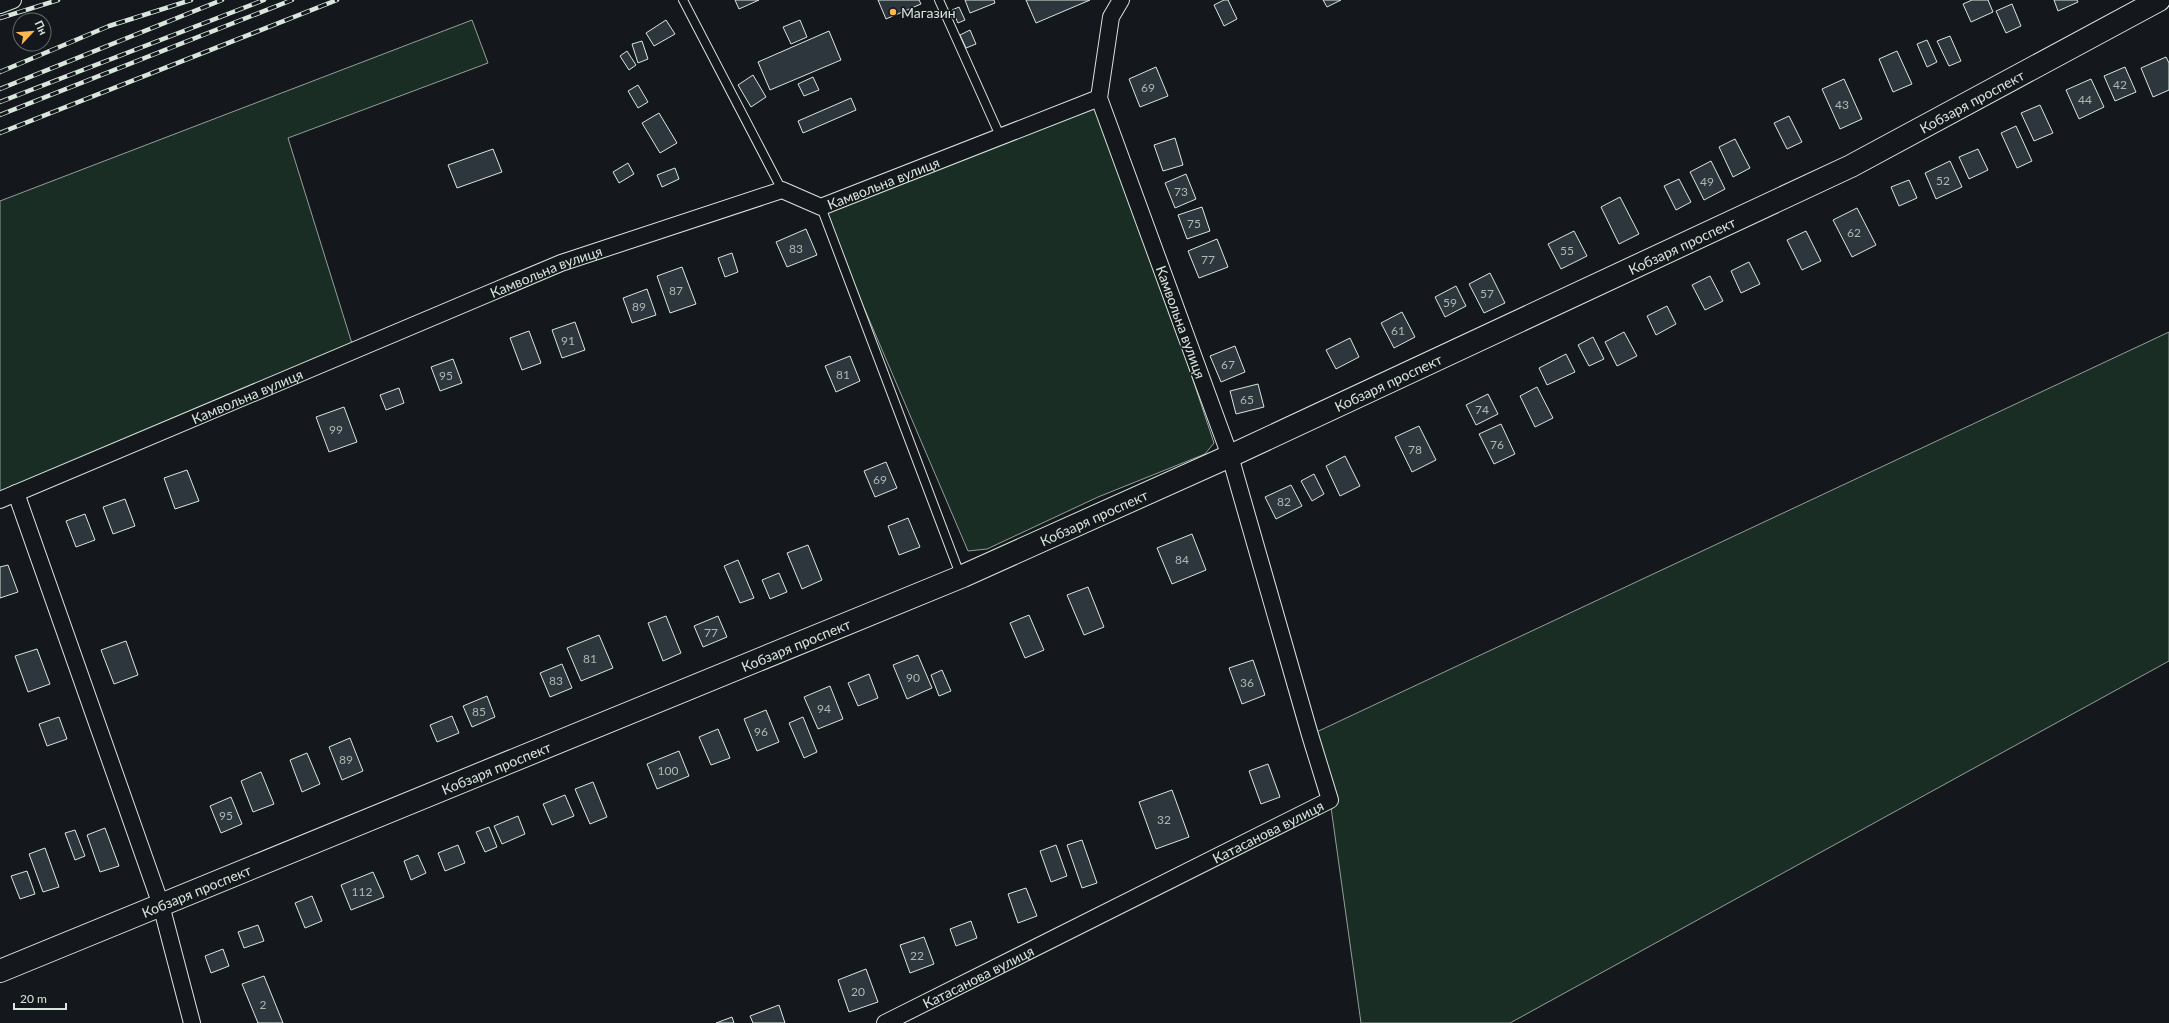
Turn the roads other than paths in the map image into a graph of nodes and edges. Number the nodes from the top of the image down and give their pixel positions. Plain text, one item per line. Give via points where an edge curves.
1 (13, 0) edge
2 (683, 0) edge
3 (939, 0) edge
4 (1111, 0) edge
5 (1121, 0) edge
6 (2159, 0) edge
7 (0, 5) edge
8 (1111, 17) junction
9 (1099, 98) junction
10 (1001, 138) junction
11 (782, 190) junction
12 (821, 207) junction
13 (1230, 456) junction
14 (16, 493) junction
15 (0, 500) edge
16 (961, 577) junction
17 (161, 905) junction
18 (0, 971) edge
19 (192, 1023) edge
20 (885, 1023) edge

1 - 7 street
2 - 11 lane
3 - 10 lane
4 - 8 lane
5 - 8 street, Камвольна вулиця
6 - 13 main road, Кобзаря проспект via 1851,166
8 - 9 street, Камвольна вулиця
9 - 10 street, Камвольна вулиця
9 - 13 street, Камвольна вулиця
10 - 12 street, Камвольна вулиця
11 - 12 street, Камвольна вулиця
11 - 14 street, Камвольна вулиця via 561,263
12 - 16 lane
13 - 16 main road, Кобзаря проспект
13 - 20 street, Катасанова вулиця via 1330,800
14 - 15 street, Камвольна вулиця
14 - 17 street
16 - 17 main road, Кобзаря проспект
17 - 18 main road, Кобзаря проспект
17 - 19 street

